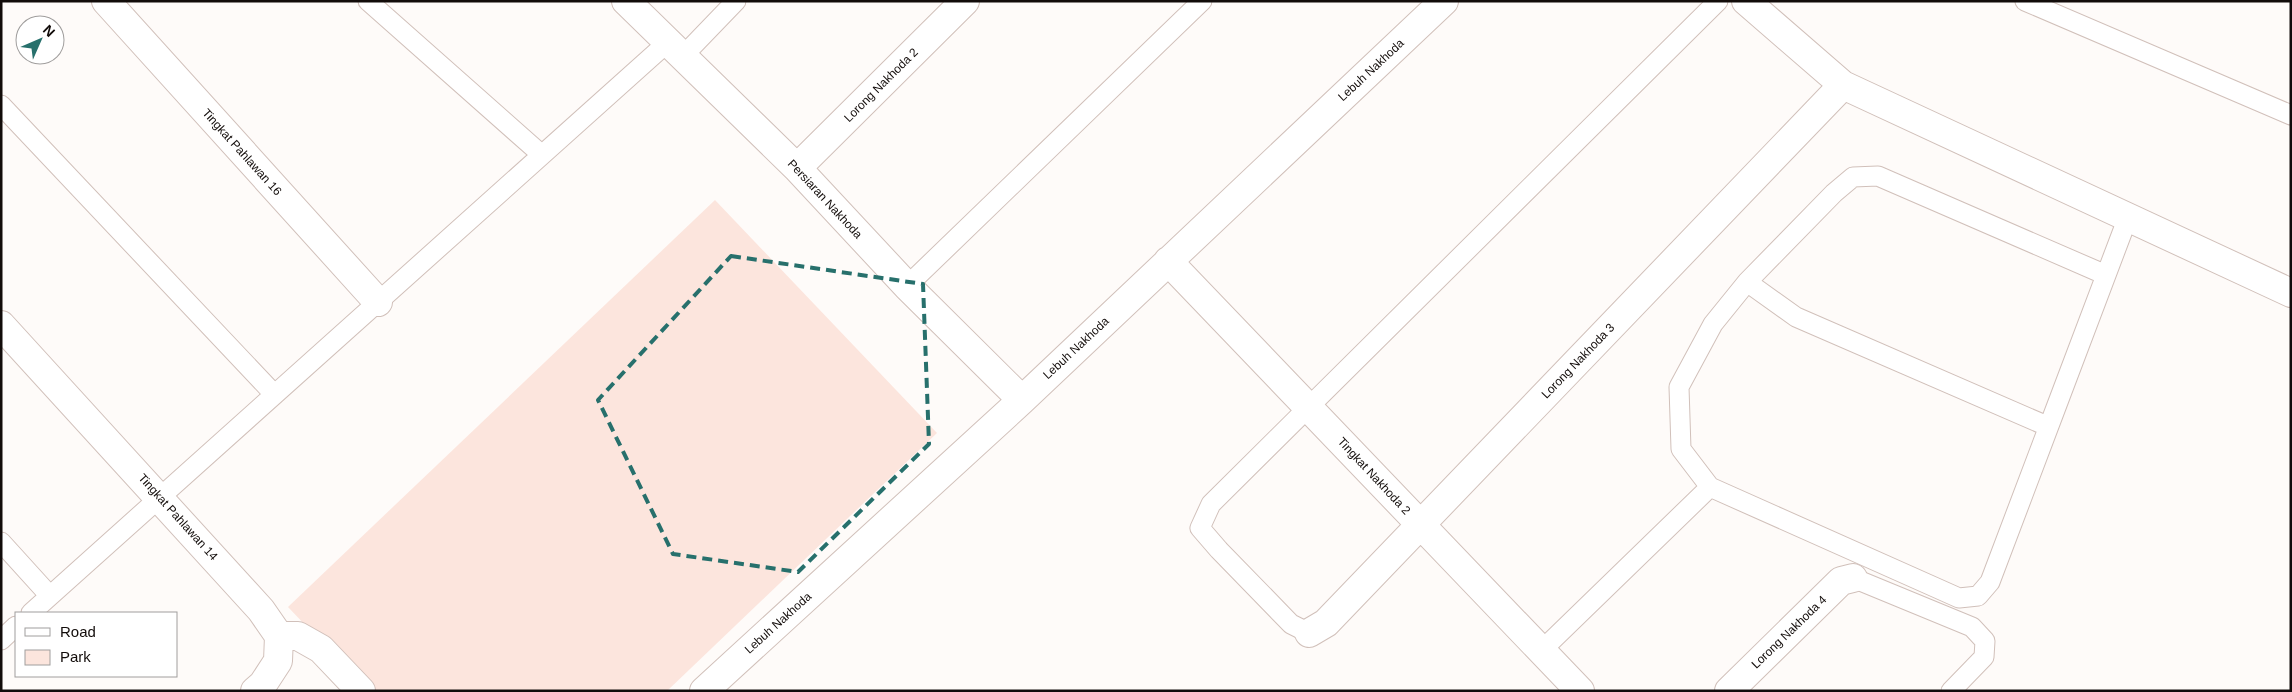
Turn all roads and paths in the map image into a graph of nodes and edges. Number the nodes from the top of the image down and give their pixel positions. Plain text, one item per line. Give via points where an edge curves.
1 (106, 1) edge
2 (368, 1) edge
3 (626, 1) edge
4 (736, 1) edge
5 (966, 1) edge
6 (1202, 1) edge
7 (1444, 1) edge
8 (1718, 1) edge
9 (1746, 1) edge
10 (2025, 1) edge
11 (675, 49) junction
12 (1843, 85) junction
13 (1, 106) edge
14 (2291, 115) edge
15 (542, 155) junction
16 (796, 168) junction
17 (2128, 217) junction
18 (1168, 262) junction
19 (2106, 275) junction
20 (1747, 282) junction
21 (907, 286) junction
22 (2291, 292) edge
23 (378, 302) junction
24 (1, 325) edge
25 (274, 394) junction
26 (1022, 400) junction
27 (1310, 408) junction
28 (2048, 426) junction
29 (1710, 487) junction
30 (160, 497) junction
31 (1420, 526) junction
32 (1, 542) edge
33 (1853, 578) joint
34 (50, 596) junction
35 (32, 612) edge
36 (15, 627) edge
37 (1310, 633) joint
38 (279, 636) junction
39 (1, 640) edge
40 (1541, 650) junction
41 (255, 691) edge
42 (361, 691) edge
43 (704, 691) edge
44 (1580, 691) edge
45 (1729, 691) edge
46 (1951, 691) edge

1 - 23 street, Tingkat Pahlawan 16
2 - 15 lane
3 - 11 street, Persiaran Nakhoda
4 - 11 lane
5 - 16 street, Lorong Nakhoda 2
6 - 21 lane
7 - 18 street, Lebuh Nakhoda
8 - 27 lane
9 - 12 street
10 - 14 lane
11 - 15 lane
11 - 16 street, Persiaran Nakhoda
12 - 17 street
12 - 31 street, Lorong Nakhoda 3
13 - 25 lane
15 - 23 lane
16 - 21 street, Persiaran Nakhoda
17 - 19 lane
17 - 22 street
18 - 26 street, Lebuh Nakhoda
18 - 27 street, Tingkat Nakhoda 2
19 - 20 lane via 1878,176 1853,177
19 - 28 lane
20 - 28 lane via 1796,317
20 - 29 lane via 1713,324 1679,387 1681,448
21 - 26 street, Persiaran Nakhoda
23 - 25 lane
24 - 30 street, Tingkat Pahlawan 14
25 - 30 lane
26 - 43 street, Lebuh Nakhoda
27 - 31 street, Tingkat Nakhoda 2
27 - 37 lane via 1211,504 1200,528 1291,624
28 - 29 lane via 1990,582 1978,596 1960,598
29 - 40 lane
30 - 34 lane
30 - 38 street, Tingkat Pahlawan 14 via 261,610
31 - 37 street, Lorong Nakhoda 3 via 1326,622
31 - 40 street, Tingkat Nakhoda 2
32 - 34 lane
33 - 45 street, Lorong Nakhoda 4 via 1841,581
33 - 46 lane via 1972,627 1985,641 1984,657
34 - 35 lane
36 - 39 lane
38 - 41 street via 278,661
38 - 42 street via 298,636 321,648
40 - 44 street, Tingkat Nakhoda 2

